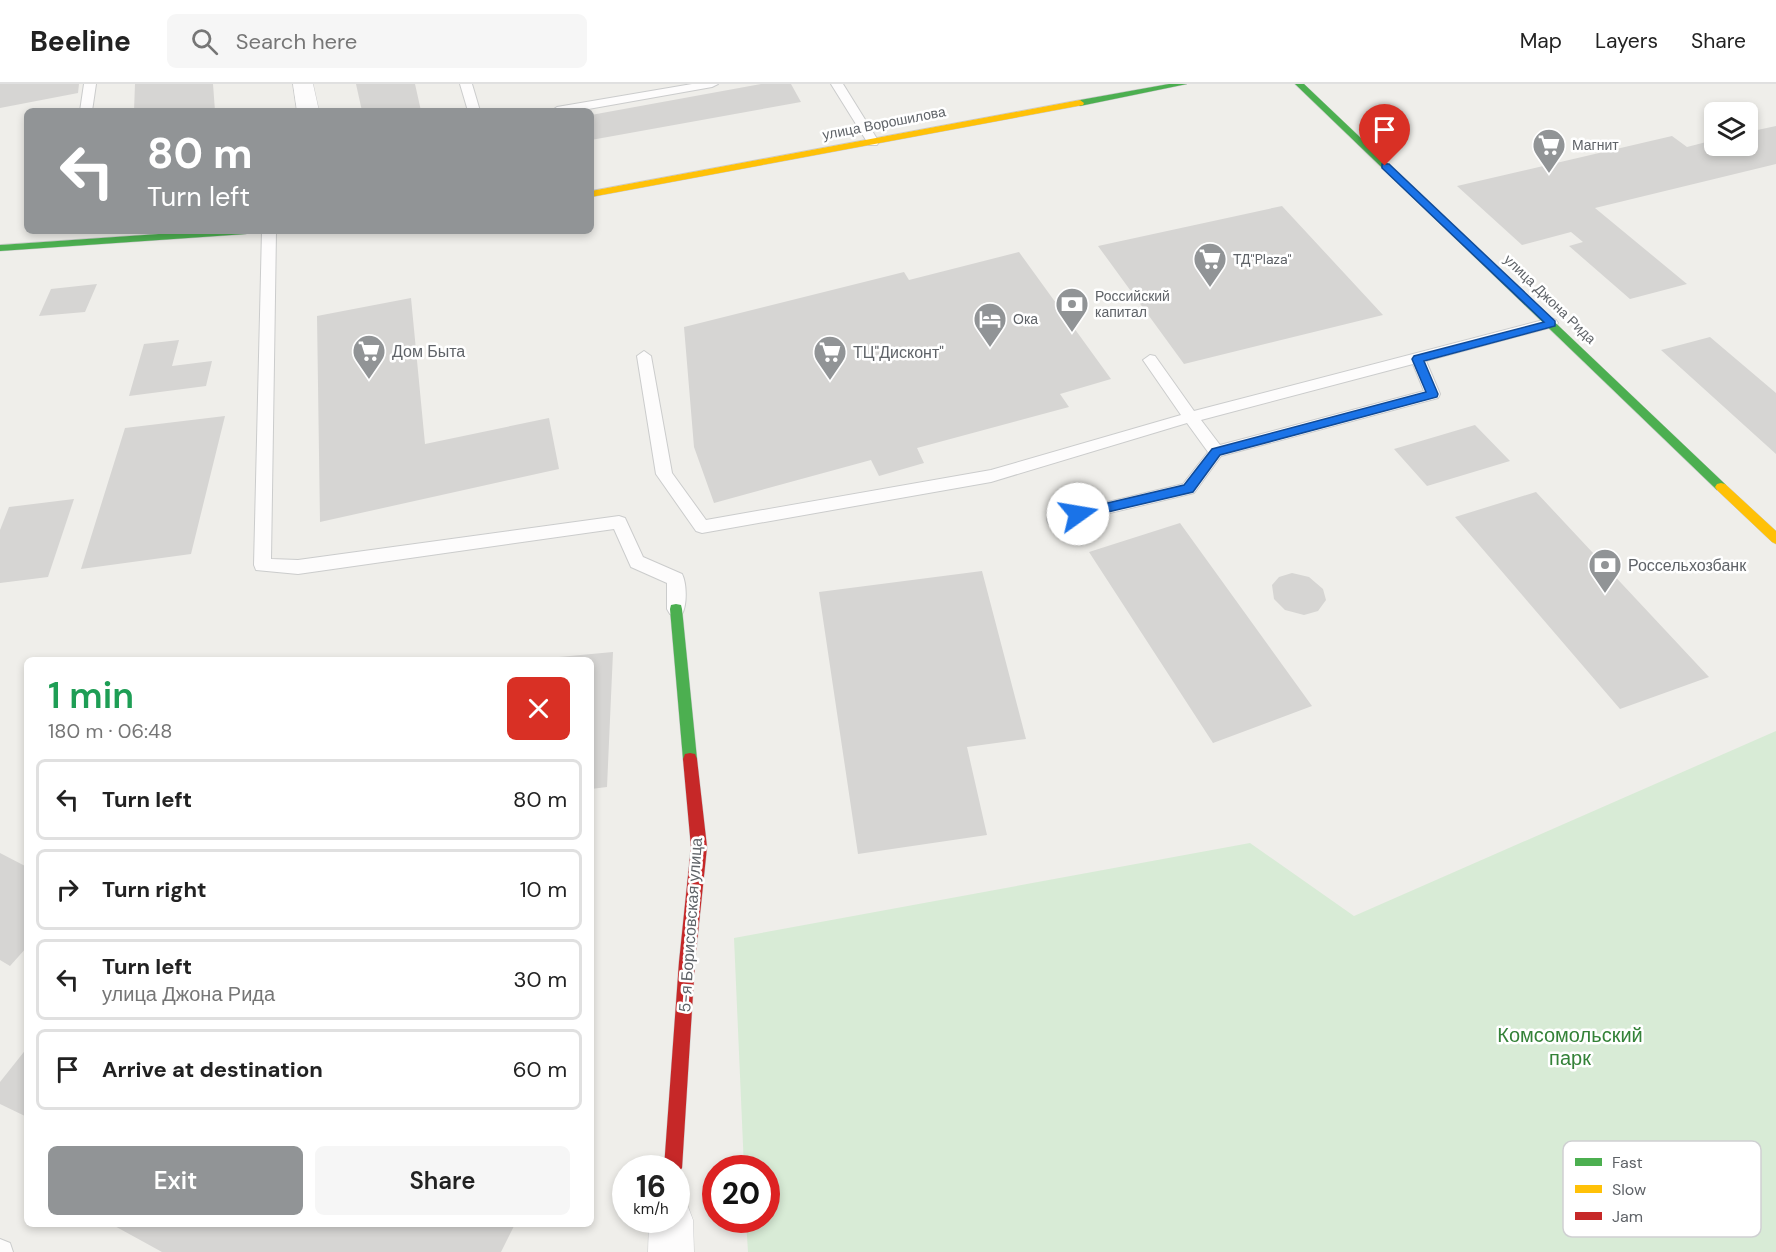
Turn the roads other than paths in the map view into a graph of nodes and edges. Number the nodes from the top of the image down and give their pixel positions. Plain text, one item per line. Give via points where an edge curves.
1 (90, 84) edge
2 (303, 84) edge
3 (466, 84) edge
4 (712, 84) edge
5 (837, 84) edge
6 (1183, 84) edge
7 (1299, 84) edge
8 (86, 108) edge
9 (307, 108) edge
10 (473, 108) edge
11 (574, 108) edge
12 (873, 142) junction
13 (594, 193) edge
14 (156, 234) edge
15 (268, 234) edge
16 (65, 237) edge
17 (0, 248) edge
18 (1551, 323) junction
19 (644, 356) dead end
20 (1418, 359) junction
21 (1150, 360) dead end
22 (1191, 417) junction
23 (1216, 452) junction
24 (1055, 520) dead end
25 (1776, 539) edge
26 (676, 609) joint
27 (674, 1155) edge
28 (671, 1233) edge
29 (671, 1252) edge

1 - 8 lane
2 - 9 street
3 - 10 lane
4 - 11 lane
5 - 12 lane
6 - 12 street, улица Ворошилова
7 - 18 street, улица Джона Рида
12 - 13 street, улица Ворошилова
14 - 16 street
15 - 26 lane via 262,565 298,567 619,522 637,562 676,579
16 - 17 street
18 - 20 lane
18 - 25 street, улица Джона Рида
19 - 22 lane via 664,474 702,526 991,476
20 - 22 lane
20 - 23 lane via 1433,394
21 - 22 lane
22 - 23 lane
23 - 24 lane via 1188,489
26 - 27 street, 5-я Борисовская улица via 699,847
28 - 29 street

